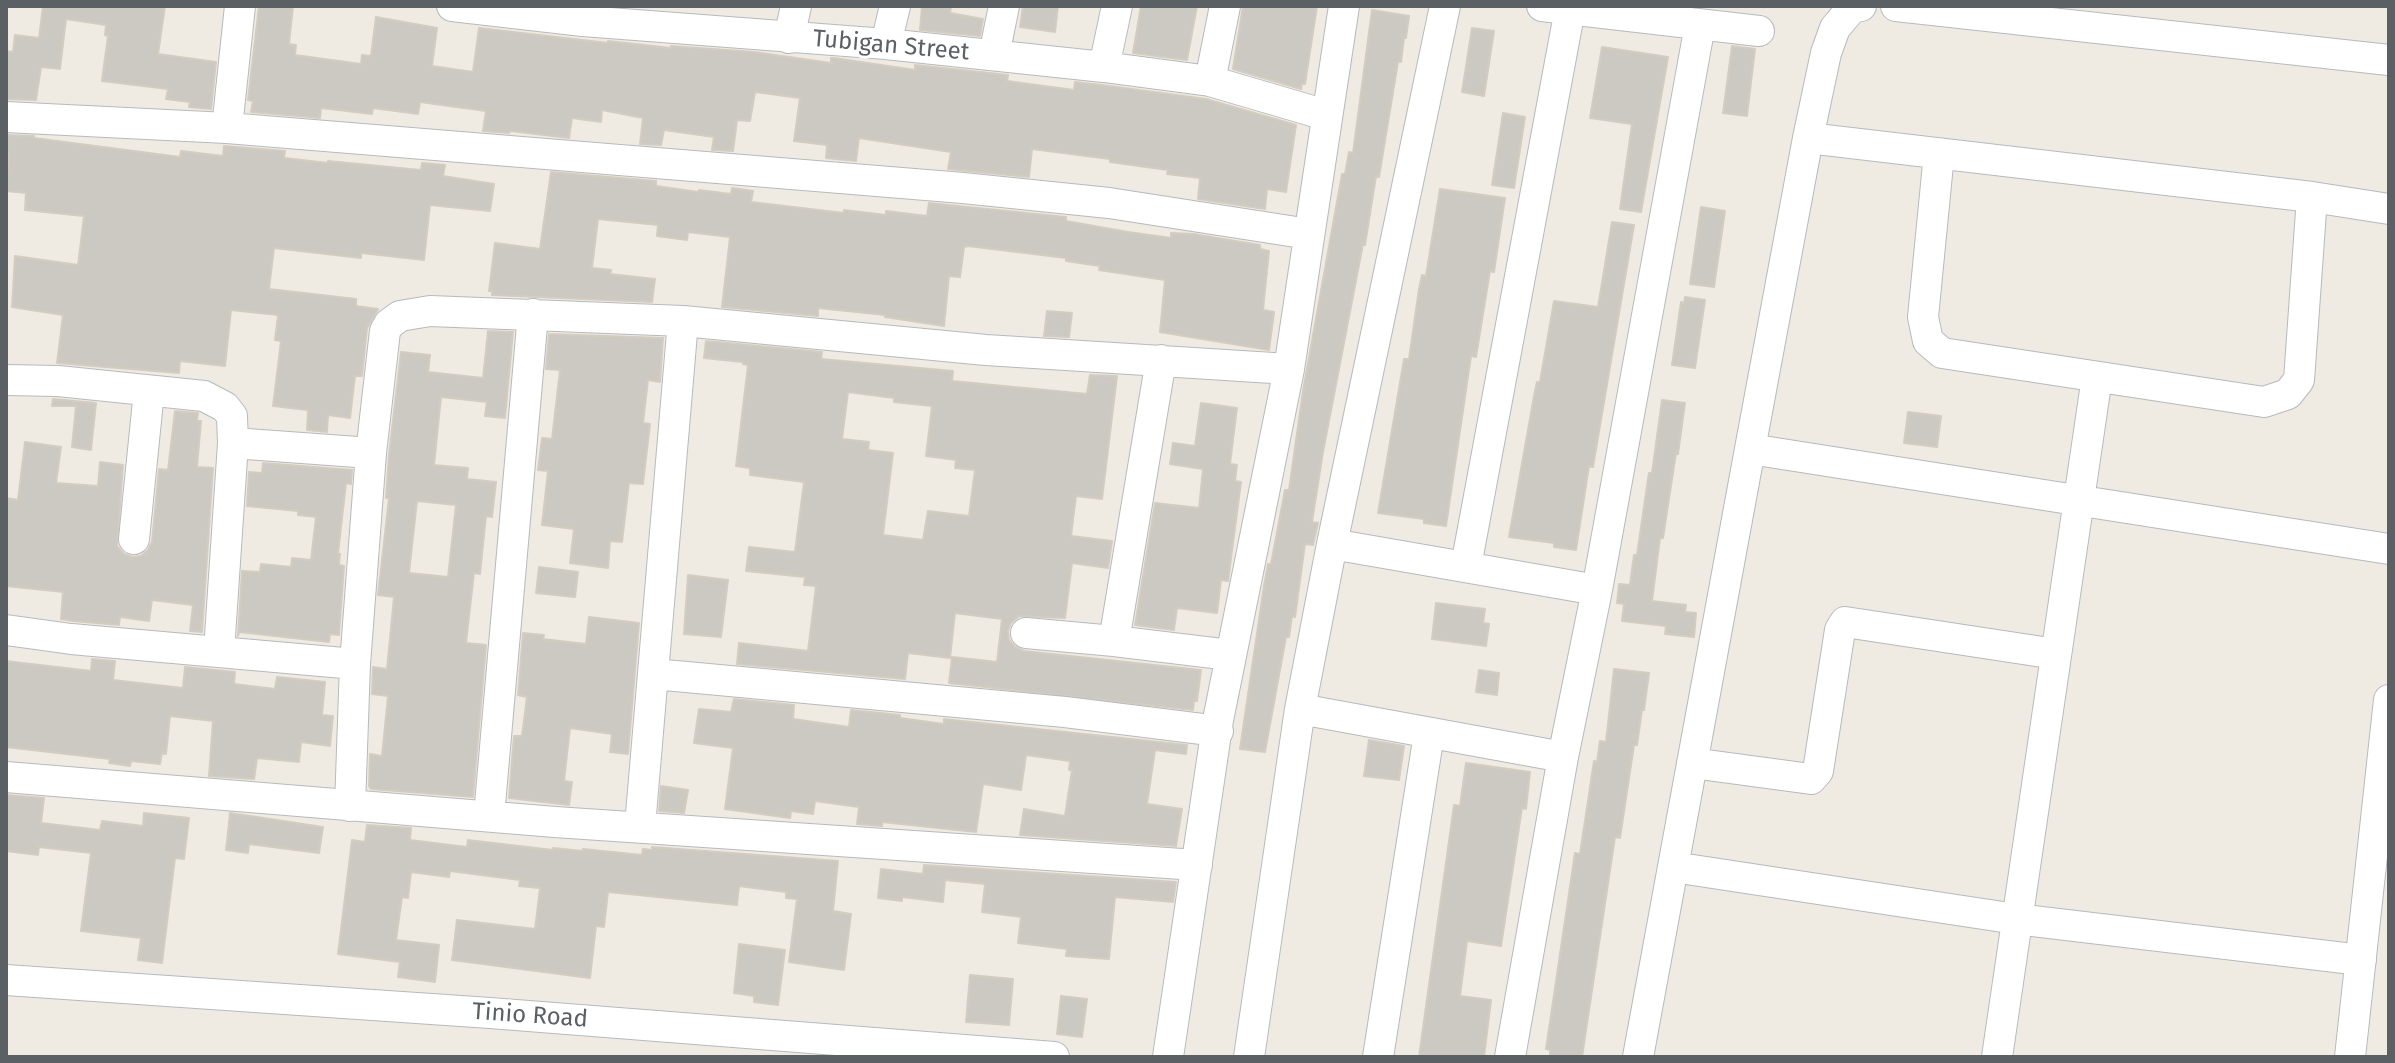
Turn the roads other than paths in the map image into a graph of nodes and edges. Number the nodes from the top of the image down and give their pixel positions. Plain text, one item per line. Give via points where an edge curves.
1 (240, 6) edge
2 (452, 6) edge
3 (796, 6) edge
4 (895, 6) edge
5 (1004, 6) edge
6 (1117, 6) edge
7 (1225, 6) edge
8 (1344, 6) edge
9 (1445, 6) edge
10 (1861, 6) edge
11 (1896, 6) edge
12 (483, 7) edge
13 (1556, 8) edge
14 (585, 14) edge
15 (684, 17) edge
16 (1750, 22) edge
17 (1700, 25) junction
18 (789, 38) junction
19 (886, 44) junction
20 (994, 55) junction
21 (2389, 60) edge
22 (1104, 67) junction
23 (1210, 81) junction
24 (1326, 115) junction
25 (6, 117) edge
26 (227, 128) junction
27 (1808, 138) junction
28 (1939, 154) junction
29 (2312, 197) junction
30 (2389, 209) edge
31 (1309, 234) junction
32 (533, 314) junction
33 (683, 321) junction
34 (1161, 360) junction
35 (1289, 369) junction
36 (2097, 377) junction
37 (6, 380) edge
38 (149, 391) junction
39 (233, 443) junction
40 (1750, 449) junction
41 (371, 453) junction
42 (2079, 502) junction
43 (134, 539) dead end
44 (1332, 544) junction
45 (2389, 549) edge
46 (1466, 566) junction
47 (1597, 590) junction
48 (6, 630) edge
49 (1026, 633) dead end
50 (1114, 641) junction
51 (219, 651) junction
52 (2056, 654) junction
53 (1230, 655) junction
54 (355, 664) junction
55 (654, 674) junction
56 (2389, 700) edge
57 (1300, 709) junction
58 (1218, 731) junction
59 (1429, 734) junction
60 (1563, 757) junction
61 (1692, 763) junction
62 (6, 777) edge
63 (350, 806) junction
64 (489, 816) junction
65 (640, 826) junction
66 (1197, 865) junction
67 (1673, 867) junction
68 (2016, 919) junction
69 (2361, 960) junction
70 (6, 980) edge
71 (1054, 1057) edge
72 (1168, 1057) edge
73 (1249, 1057) edge
74 (1378, 1057) edge
75 (1510, 1057) edge
76 (1638, 1057) edge
77 (1997, 1057) edge
78 (2350, 1057) edge

1 - 26 street
2 - 12 street, Tubigan Street
3 - 18 street
4 - 19 street
5 - 20 street
6 - 22 street
7 - 23 street
8 - 24 street
9 - 44 street
10 - 27 street via 1852,8 1835,28
11 - 21 street
12 - 14 street, Tubigan Street
13 - 17 street
13 - 46 street
14 - 15 street, Tubigan Street
15 - 18 street, Tubigan Street
16 - 17 street
17 - 47 street
18 - 19 street, Tubigan Street
19 - 20 street, Tubigan Street
20 - 22 street, Tubigan Street
22 - 23 street, Tubigan Street
23 - 24 street, Tubigan Street
24 - 31 street
25 - 26 street
26 - 31 street via 963,188 1109,203
27 - 28 street
27 - 40 street
28 - 29 street
28 - 36 street via 1923,317 1928,341 1942,353
29 - 30 street
29 - 36 street via 2299,380 2288,394 2264,402
31 - 35 street
32 - 33 street
32 - 41 street via 430,311 394,319 385,331
32 - 64 street
33 - 34 street via 986,350
33 - 55 street
34 - 35 street
34 - 50 street
35 - 53 street
36 - 42 street
37 - 38 street
38 - 39 street via 218,402 232,416
38 - 43 street
39 - 41 street
39 - 51 street
40 - 42 street
40 - 61 street
41 - 54 street
42 - 45 street
42 - 52 street
44 - 46 street
44 - 57 street
46 - 47 street
47 - 60 street
48 - 51 street
49 - 50 street
50 - 53 street
51 - 54 street
52 - 61 street via 1845,622 1818,771 1811,779
52 - 68 street
53 - 58 street
54 - 63 street
55 - 58 street
55 - 65 street
56 - 69 street
57 - 59 street
57 - 73 street
58 - 66 street
59 - 60 street
59 - 74 street
60 - 75 street
61 - 67 street
62 - 63 street
63 - 64 street
64 - 65 street
65 - 66 street
66 - 72 street
67 - 68 street
67 - 76 street
68 - 69 street
68 - 77 street
69 - 78 street
70 - 71 street, Tinio Road

